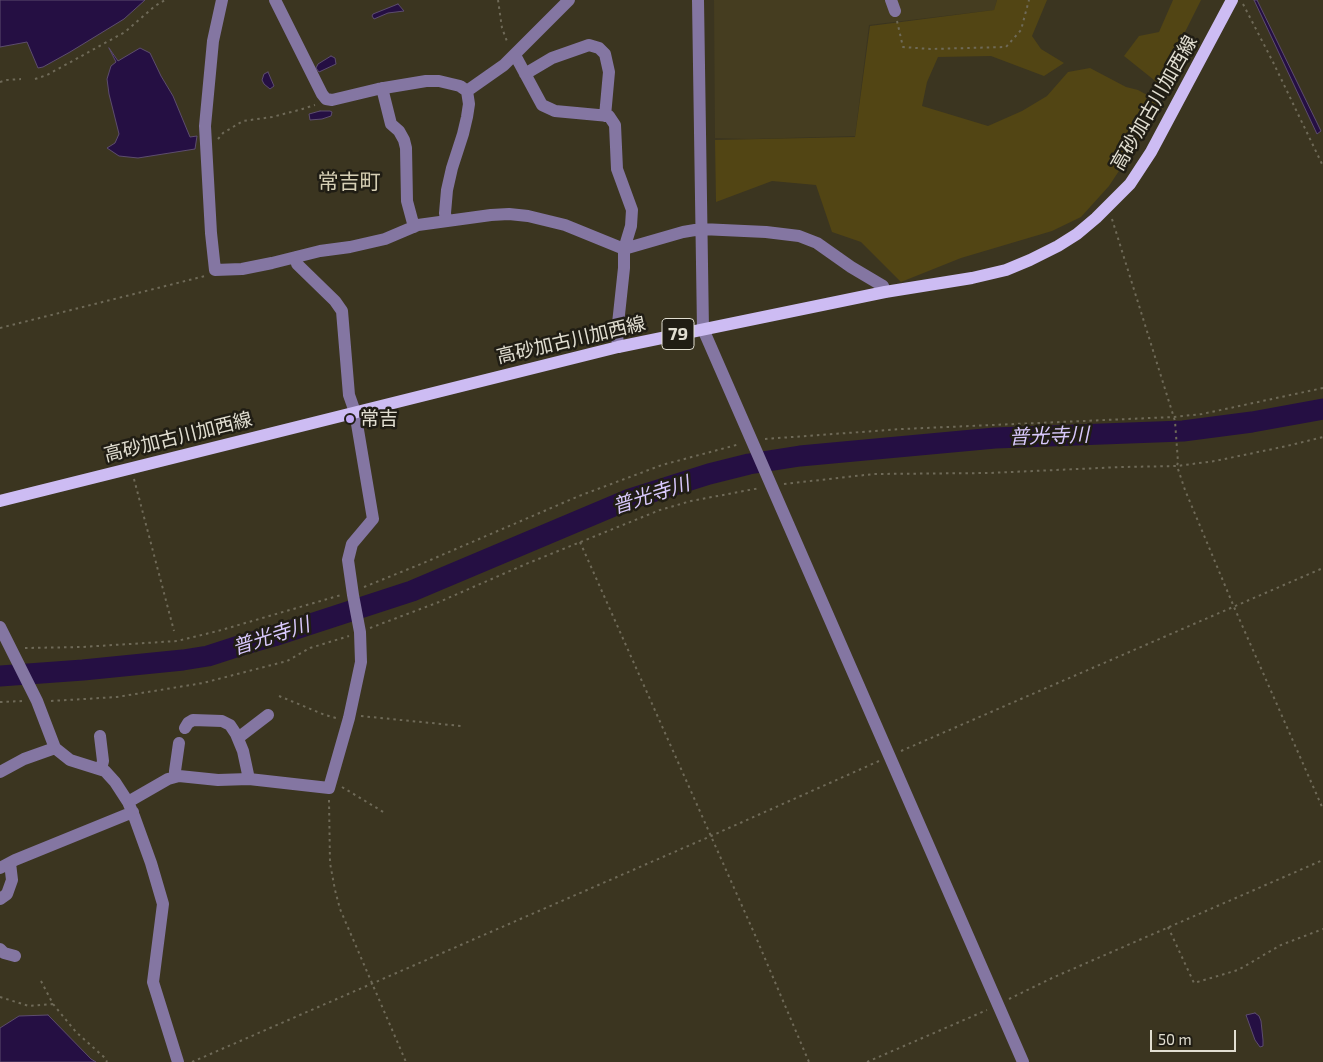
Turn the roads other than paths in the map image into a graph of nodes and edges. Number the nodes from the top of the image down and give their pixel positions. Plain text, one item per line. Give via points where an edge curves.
1 (222, 0) edge
2 (275, 0) edge
3 (569, 0) edge
4 (698, 0) edge
5 (1232, 0) edge
6 (515, 56) junction
7 (525, 74) junction
8 (382, 88) junction
9 (467, 91) junction
10 (606, 116) junction
11 (446, 221) junction
12 (414, 227) junction
13 (701, 229) junction
14 (624, 249) junction
15 (296, 257) junction
16 (885, 292) junction
17 (703, 329) junction
18 (618, 347) junction
19 (355, 412) junction
20 (0, 501) edge
21 (0, 627) edge
22 (268, 715) dead end
23 (185, 728) dead end
24 (100, 736) dead end
25 (238, 738) junction
26 (179, 743) dead end
27 (56, 748) junction
28 (101, 769) junction
29 (0, 772) edge
30 (175, 777) junction
31 (249, 779) junction
32 (130, 807) junction
33 (5, 865) edge
34 (0, 899) edge
35 (0, 949) edge
36 (15, 956) dead end
37 (178, 1062) edge
38 (1022, 1062) edge

1 - 15 street via 213,41 205,126 216,270
2 - 8 street via 326,99
3 - 6 street
4 - 13 street
5 - 16 main road, 高砂加古川加西線 / 79 via 1151,152 1130,184 1077,234 1006,270
6 - 7 street
6 - 9 street
7 - 10 street via 542,105 555,111
7 - 10 street via 552,58 589,45 600,48 605,54 609,72
8 - 9 street via 439,81
8 - 12 street via 391,124 399,131 406,148 408,201
9 - 11 street via 467,117 447,190
10 - 14 street via 615,125 617,170 632,210
11 - 12 street
11 - 14 street via 491,215 528,216 565,225
12 - 15 street via 385,239
13 - 14 street
13 - 16 street via 799,236 883,286
13 - 17 street
14 - 18 street
15 - 19 street via 297,264 342,311 349,395
16 - 17 main road, 高砂加古川加西線 / 79
17 - 18 main road, 高砂加古川加西線 / 79
17 - 38 street
18 - 19 main road, 高砂加古川加西線 / 79
19 - 20 main road, 高砂加古川加西線 / 79
19 - 31 street via 373,519 352,544 348,560 360,631 361,662 330,785
21 - 27 street
22 - 25 street
23 - 25 street via 193,720 222,721 230,725
24 - 28 street
25 - 31 street
26 - 30 street
27 - 28 street via 70,760
27 - 29 street
28 - 32 street via 115,782
30 - 31 street
30 - 32 street
32 - 33 street
32 - 37 street via 163,904 153,982
33 - 34 street via 12,880 7,894
35 - 36 street

